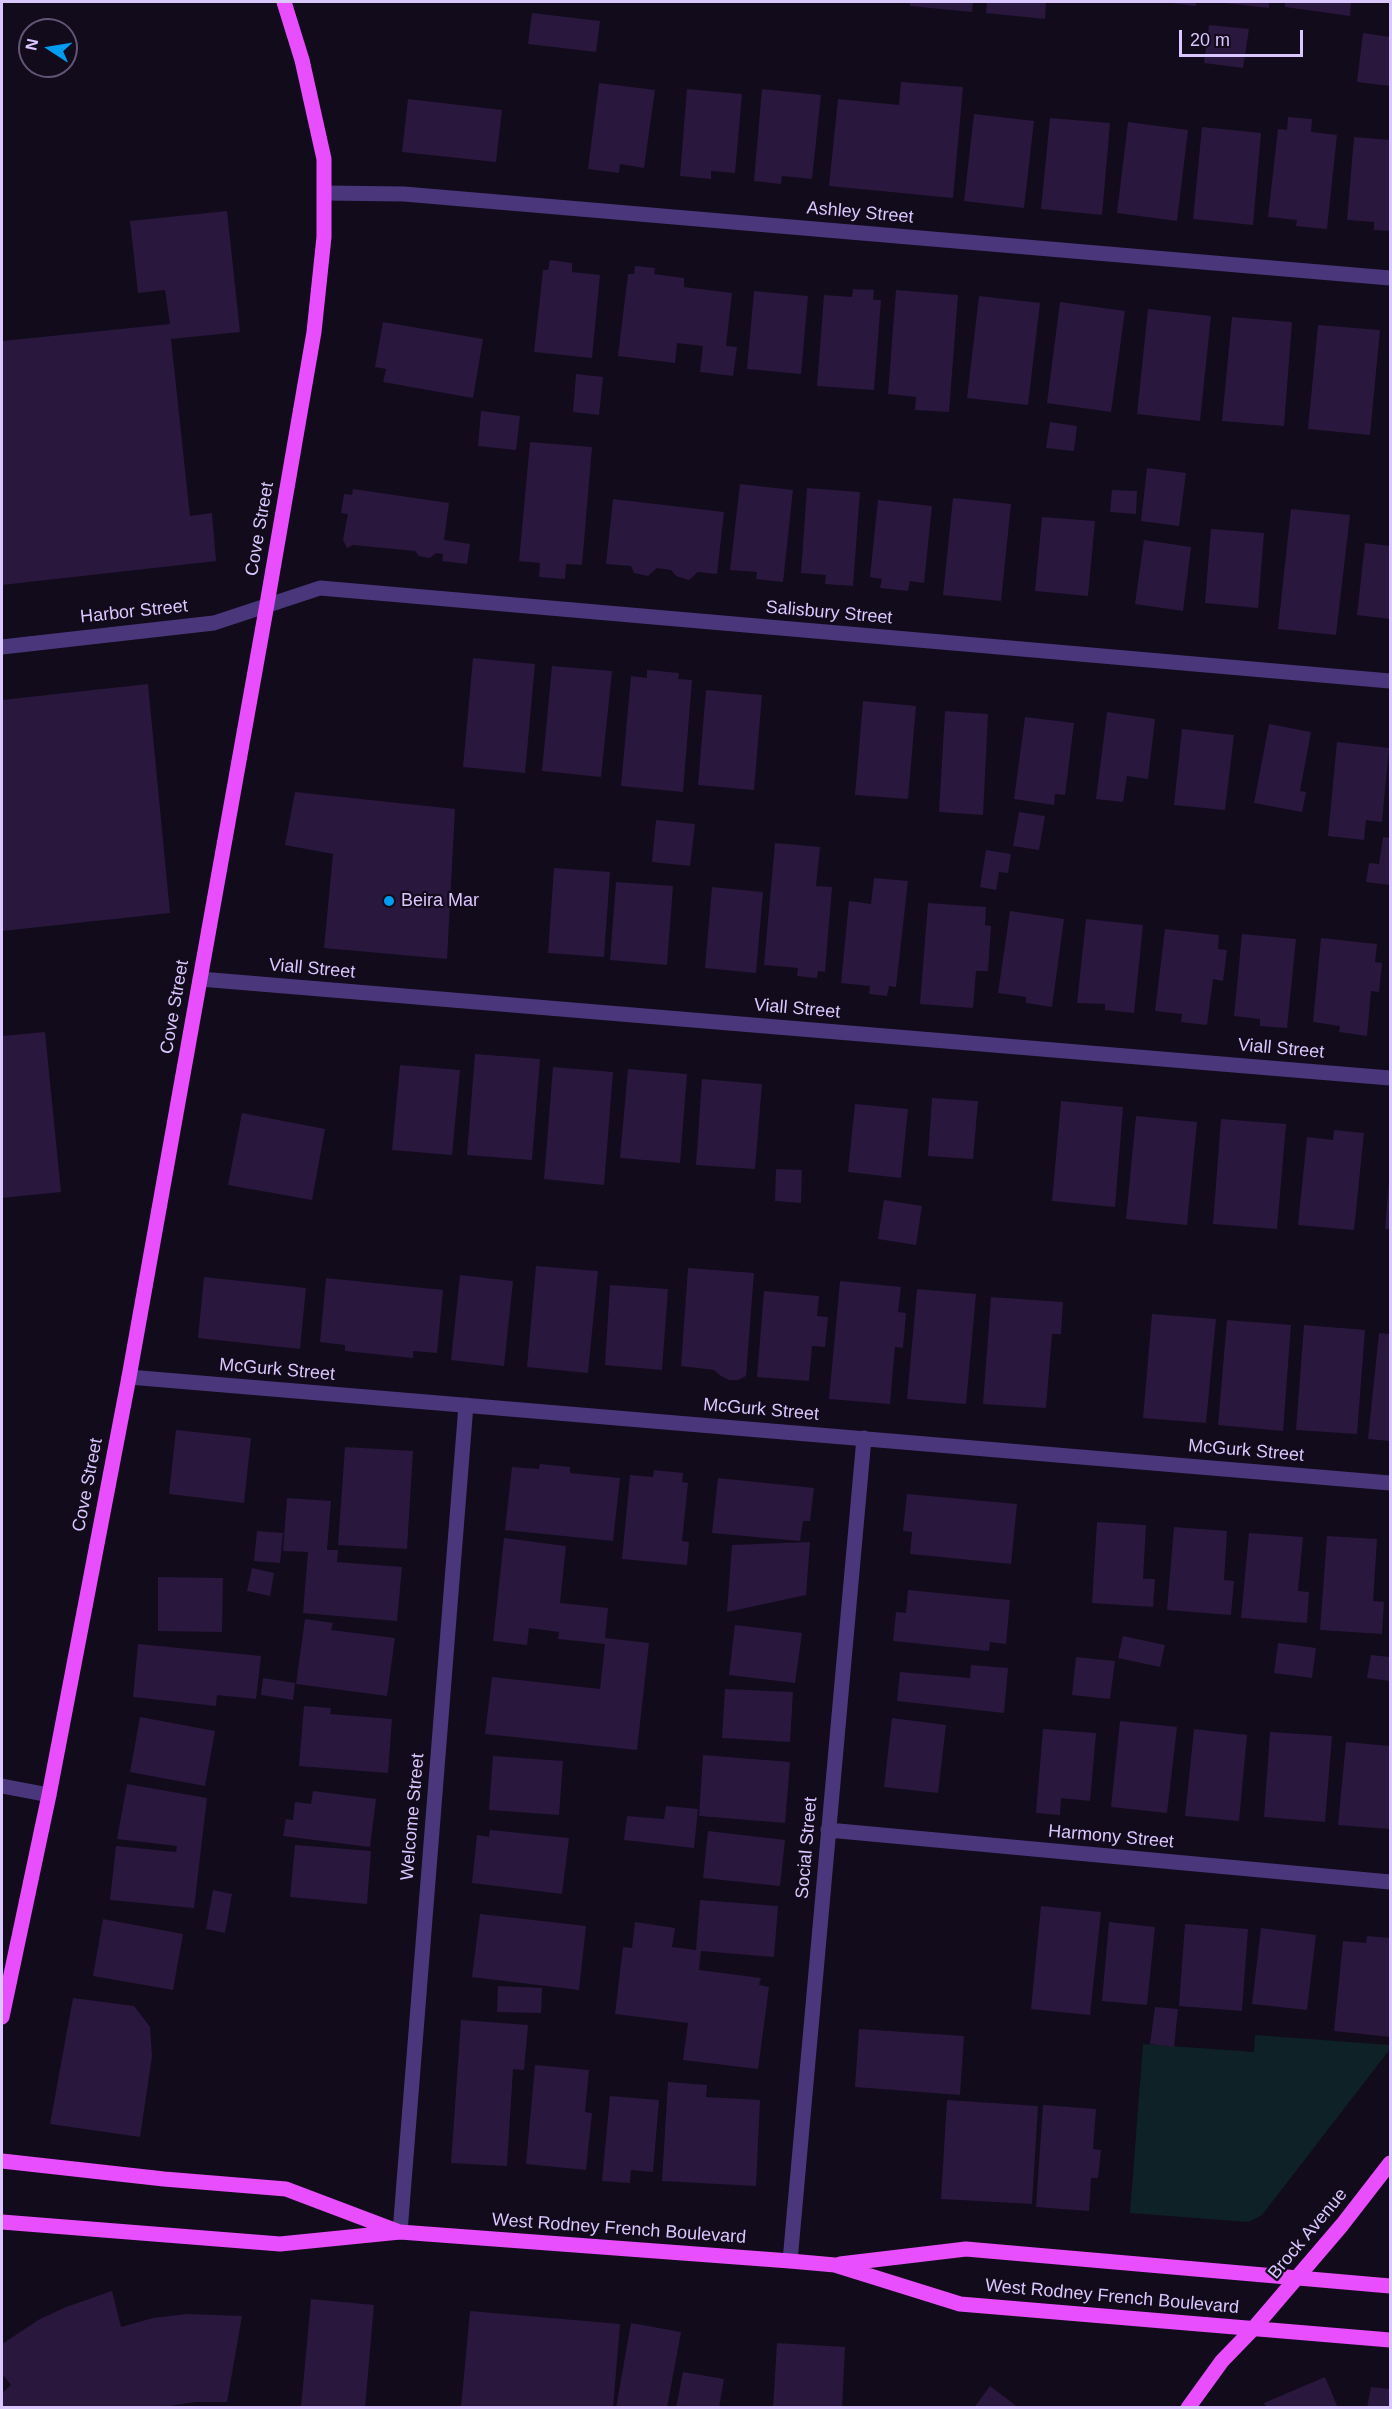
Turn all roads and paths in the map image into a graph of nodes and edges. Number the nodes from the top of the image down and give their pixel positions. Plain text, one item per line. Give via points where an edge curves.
1 (284, 2) edge
2 (325, 193) junction
3 (1390, 278) edge
4 (267, 604) junction
5 (2, 647) edge
6 (1390, 681) edge
7 (200, 979) junction
8 (1390, 1078) edge
9 (129, 1377) junction
10 (466, 1405) junction
11 (864, 1438) junction
12 (1390, 1483) edge
13 (2, 1786) edge
14 (49, 1795) junction
15 (828, 1830) junction
16 (1390, 1882) edge
17 (2, 2018) edge
18 (2, 2161) edge
19 (1390, 2163) edge
20 (2, 2222) edge
21 (400, 2232) junction
22 (790, 2261) junction
23 (834, 2265) junction
24 (1296, 2278) junction
25 (1390, 2286) edge
26 (1253, 2329) junction
27 (1390, 2340) edge
28 (1188, 2408) edge

1 - 2 main road, Cove Street via 319,129
2 - 3 street, Ashley Street via 404,194
2 - 4 main road, Cove Street via 314,332
4 - 5 street, Harbor Street via 214,623
4 - 6 street, Salisbury Street via 320,588
4 - 7 main road, Cove Street
7 - 8 street, Viall Street
7 - 9 main road, Cove Street
9 - 10 street, McGurk Street
9 - 14 main road, Cove Street
10 - 11 street, McGurk Street
10 - 21 street, Welcome Street
11 - 12 street, McGurk Street
11 - 15 street, Social Street
13 - 14 street
14 - 17 main road, Cove Street
15 - 16 street, Harmony Street
15 - 22 street, Social Street
18 - 21 main road, West Rodney French Boulevard via 286,2189
19 - 24 main road, Brock Avenue
20 - 21 main road, West Rodney French Boulevard via 280,2244
21 - 22 main road, West Rodney French Boulevard
22 - 23 main road, West Rodney French Boulevard
23 - 24 main road, West Rodney French Boulevard via 966,2249
23 - 26 main road, West Rodney French Boulevard via 960,2304
24 - 25 main road, West Rodney French Boulevard
24 - 26 main road, Brock Avenue
26 - 27 main road, West Rodney French Boulevard
26 - 28 main road, Brock Avenue via 1222,2361

